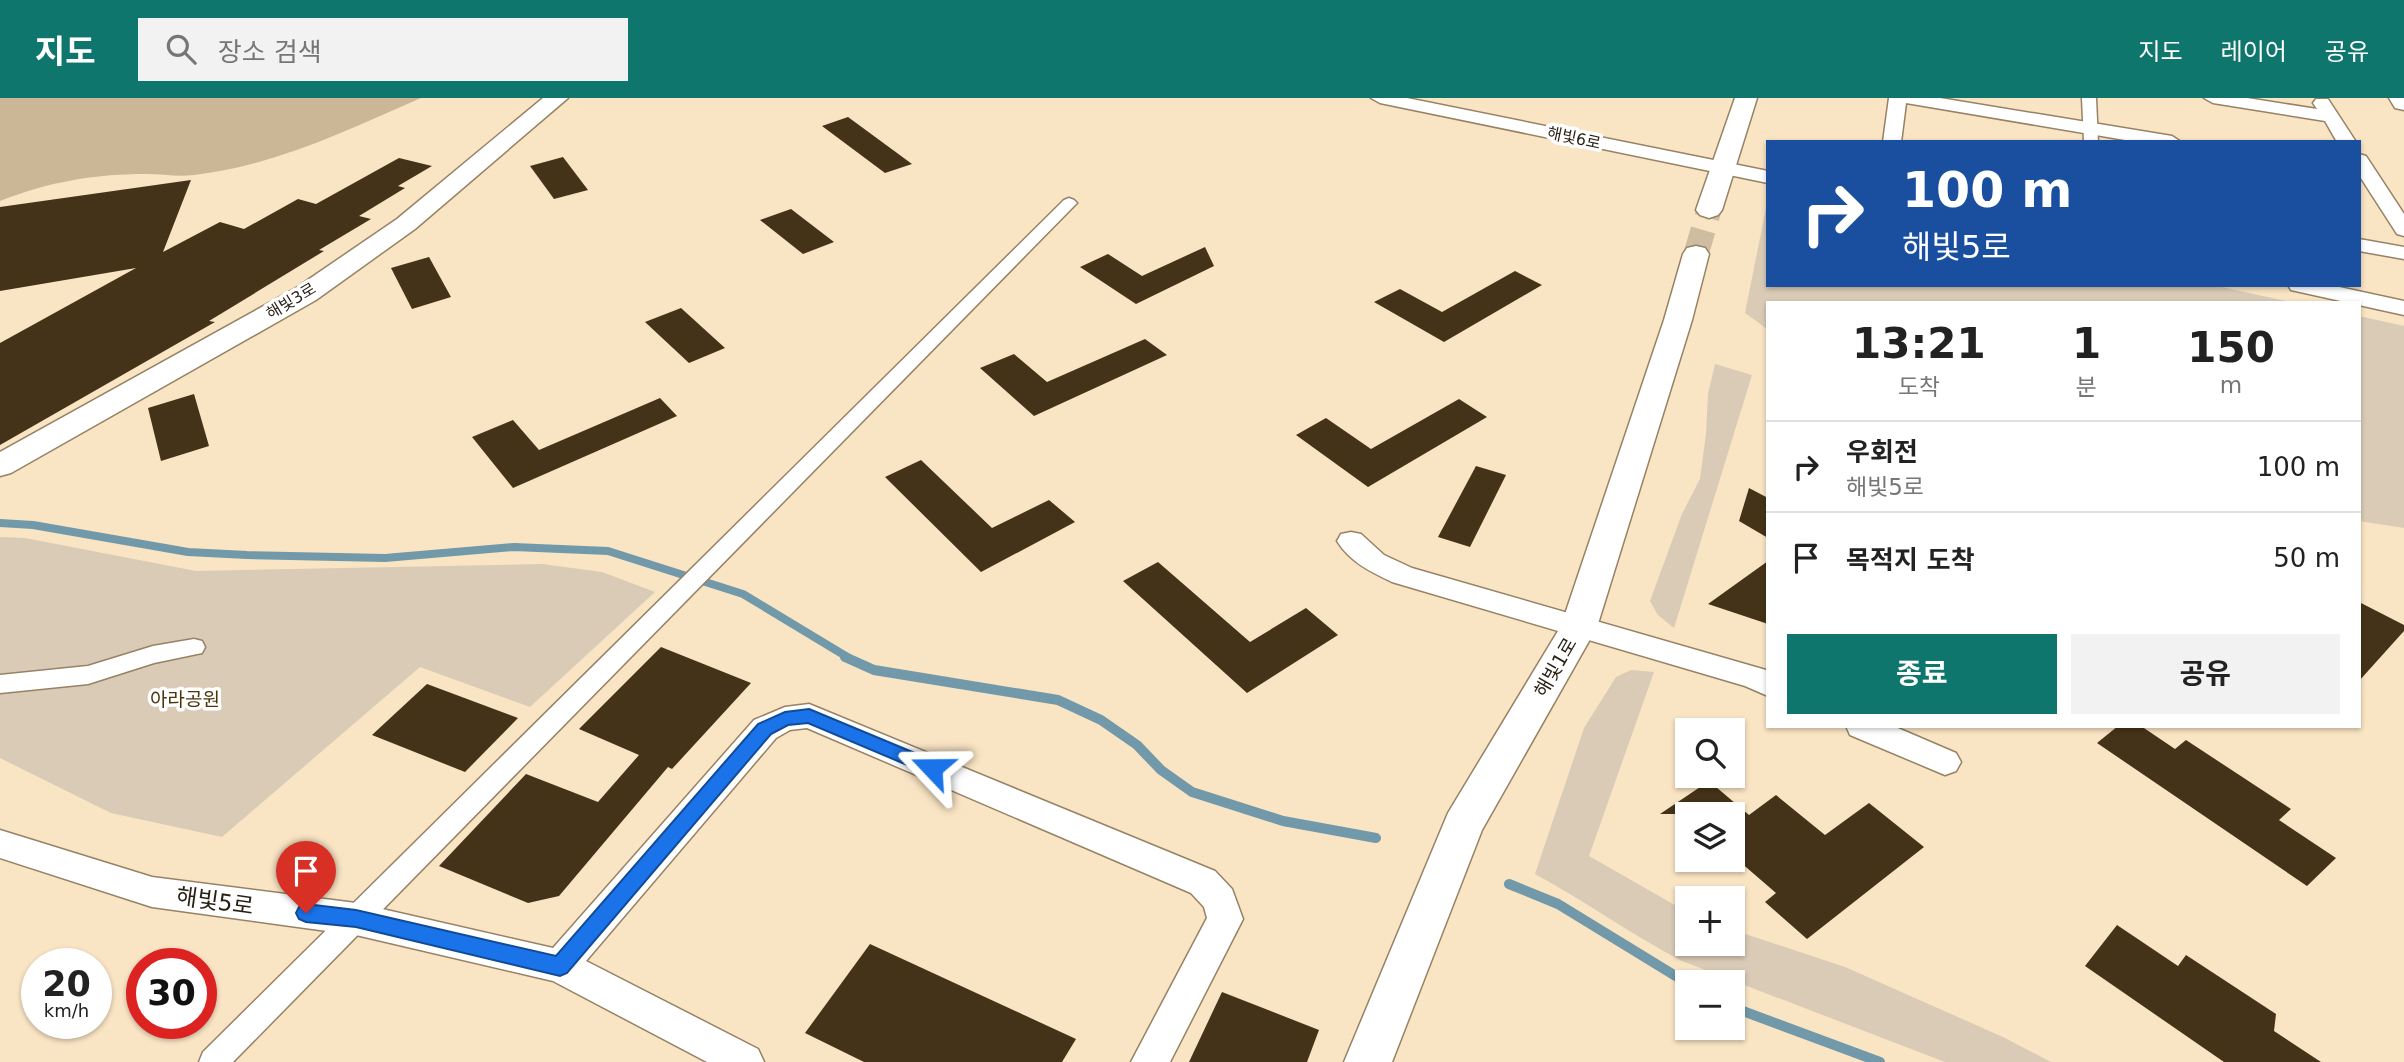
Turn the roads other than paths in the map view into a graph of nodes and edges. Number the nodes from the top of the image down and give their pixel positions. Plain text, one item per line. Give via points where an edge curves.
1 (556, 98) edge
2 (1380, 98) edge
3 (1745, 98) edge
4 (1898, 98) edge
5 (1908, 98) edge
6 (2089, 98) edge
7 (2213, 98) edge
8 (2319, 98) edge
9 (2401, 98) edge
10 (2404, 103) edge
11 (2332, 117) junction
12 (2091, 135) edge
13 (1892, 140) edge
14 (2149, 140) edge
15 (2346, 140) edge
16 (1721, 168) junction
17 (2362, 169) edge
18 (1766, 177) edge
19 (1069, 203) dead end
20 (1709, 210) tunnel mouth
21 (2404, 230) edge
22 (2361, 244) edge
23 (2404, 253) edge
24 (1696, 254) tunnel mouth
25 (2308, 287) edge
26 (2404, 308) edge
27 (0, 466) edge
28 (1352, 541) dead end
29 (1579, 627) junction
30 (194, 647) dead end
31 (1763, 681) edge
32 (0, 684) edge
33 (1867, 728) edge
34 (1905, 728) edge
35 (0, 844) edge
36 (356, 919) junction
37 (560, 966) junction
38 (213, 1062) edge
39 (745, 1062) edge
40 (1150, 1062) edge
41 (1368, 1062) edge

1 - 27 street, 해빛3로 via 406,224 306,294
2 - 16 street, 해빛6로
3 - 16 street
4 - 13 street
5 - 12 street
6 - 12 street
7 - 11 street
8 - 11 street
9 - 10 main road
11 - 15 street
12 - 14 street
16 - 18 street, 해빛6로
16 - 20 street
17 - 21 street
19 - 36 street
22 - 23 street
24 - 29 street, 해빛1로
25 - 26 street
28 - 29 street via 1374,562 1402,575
29 - 31 street
29 - 41 street, 해빛1로 via 1458,835
30 - 32 street via 156,651 87,675
33 - 34 street via 1945,755
35 - 36 street, 해빛5로 via 152,892
36 - 37 street, 해빛5로
36 - 38 street
37 - 39 street, 해빛5로
37 - 40 street via 765,729 785,719 809,716 1203,882 1220,900 1225,919

